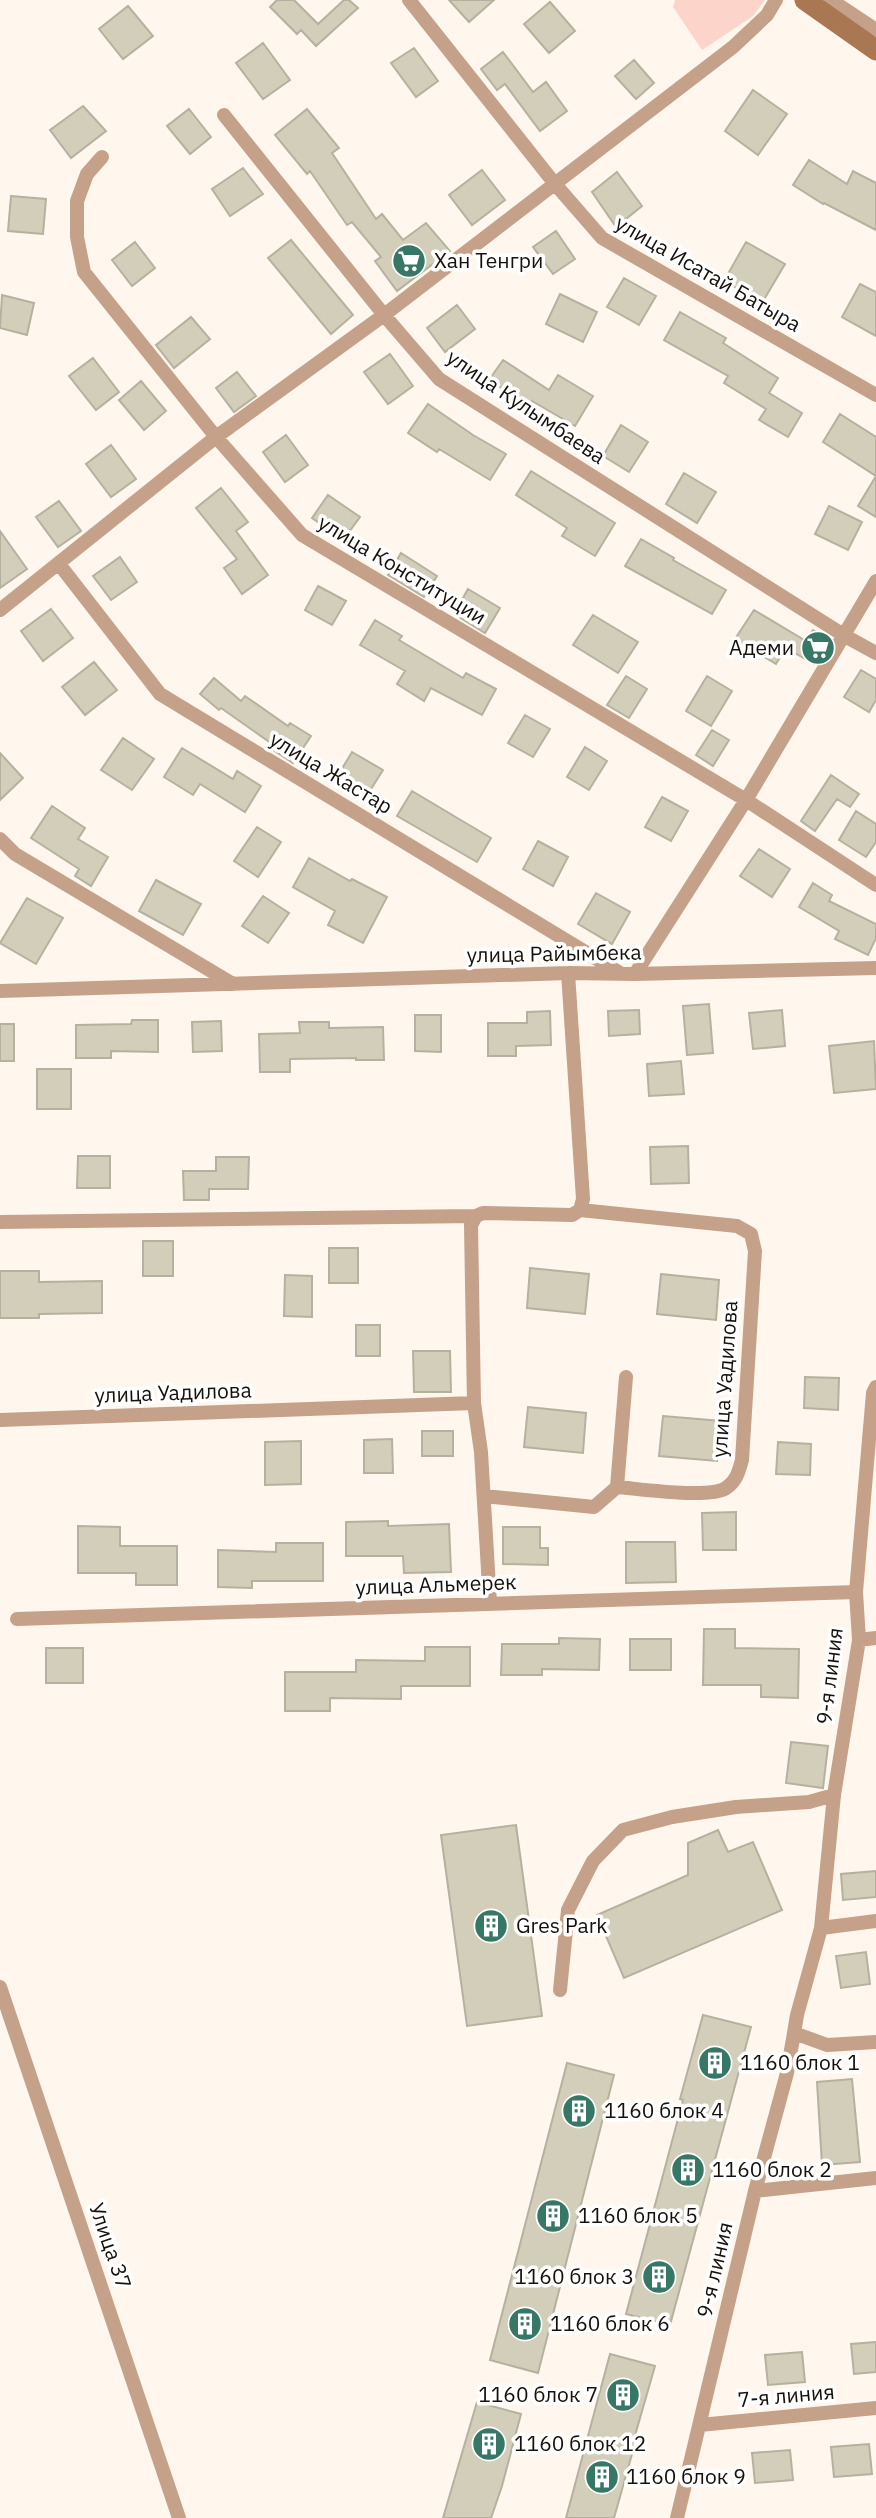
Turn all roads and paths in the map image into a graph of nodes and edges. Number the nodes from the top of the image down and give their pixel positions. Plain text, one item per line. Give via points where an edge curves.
1 (410, 0) edge
2 (776, 0) edge
3 (854, 0) edge
4 (816, 1) edge
5 (876, 30) edge
6 (876, 50) edge
7 (224, 115) dead end
8 (102, 157) dead end
9 (555, 184) junction
10 (384, 315) junction
11 (876, 395) edge
12 (216, 437) junction
13 (59, 564) junction
14 (876, 581) edge
15 (0, 610) edge
16 (845, 636) junction
17 (876, 653) edge
18 (746, 800) junction
19 (0, 839) edge
20 (876, 885) edge
21 (876, 968) edge
22 (568, 973) junction
23 (628, 974) junction
24 (234, 984) junction
25 (0, 991) edge
26 (580, 1210) junction
27 (476, 1216) junction
28 (0, 1222) edge
29 (626, 1377) dead end
30 (876, 1387) edge
31 (474, 1403) junction
32 (0, 1420) edge
33 (617, 1487) junction
34 (484, 1496) junction
35 (856, 1592) junction
36 (490, 1604) junction
37 (17, 1619) dead end
38 (876, 1638) edge
39 (859, 1640) junction
40 (834, 1795) junction
41 (876, 1921) edge
42 (821, 1928) junction
43 (0, 1987) edge
44 (560, 1990) dead end
45 (794, 2033) junction
46 (876, 2042) edge
47 (876, 2178) edge
48 (755, 2191) junction
49 (876, 2409) edge
50 (700, 2425) junction
51 (179, 2518) edge
52 (677, 2518) edge

1 - 9 street, улица Исатай Батыра
2 - 9 street via 733,47
3 - 4 street via 845,4
4 - 5 street
4 - 6 main road
7 - 10 street, улица Кулымбаева
8 - 12 street, улица Конституции via 87,174 77,201 77,237 84,272
9 - 10 street
9 - 11 street, улица Исатай Батыра via 602,238
10 - 12 street
10 - 16 street, улица Кулымбаева via 439,379
12 - 13 street
12 - 18 street, улица Конституции via 302,535
13 - 15 street
13 - 23 street, улица Жастар via 160,694
14 - 16 street
16 - 17 street, улица Кулымбаева
16 - 18 street
18 - 20 street, улица Конституции
18 - 23 street
19 - 24 street via 15,854
21 - 23 street, улица Райымбека
22 - 23 street, улица Райымбека
22 - 24 street, улица Райымбека
22 - 26 street via 583,1199
24 - 25 street, улица Райымбека
26 - 27 street via 572,1214 492,1212
26 - 33 street, улица Уадилова via 737,1226 751,1234 755,1251 738,1475 726,1488 710,1494
27 - 28 street
27 - 31 street via 471,1225
29 - 33 street
30 - 35 street, 9-я линия
31 - 32 street, улица Уадилова
31 - 34 street
33 - 34 street via 594,1507
34 - 36 street
35 - 36 street, улица Альмерек
35 - 39 street, 9-я линия
36 - 37 street, улица Альмерек
38 - 39 street
39 - 40 street, 9-я линия
40 - 42 street, 9-я линия
40 - 44 street via 810,1802 672,1817 623,1830 593,1861 568,1910
41 - 42 street
42 - 45 street, 9-я линия
43 - 51 street, Улица 37
45 - 46 street via 827,2045
45 - 48 street, 9-я линия
47 - 48 street
48 - 50 street, 9-я линия
49 - 50 street, 7-я линия
50 - 52 street, 9-я линия

